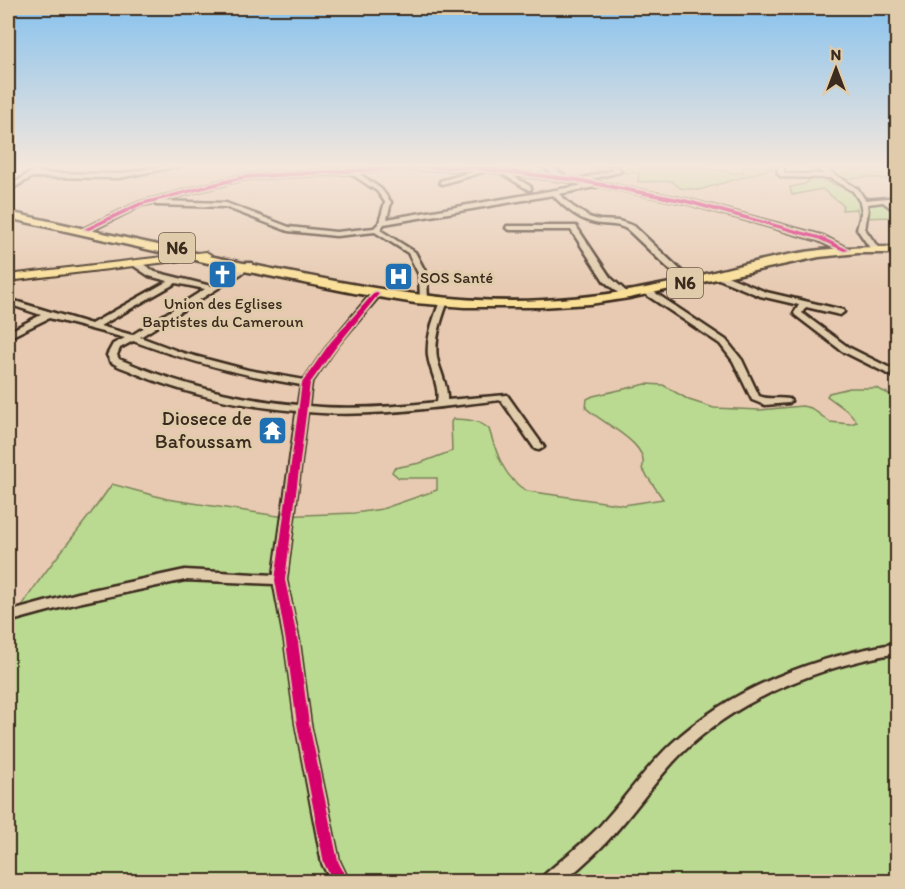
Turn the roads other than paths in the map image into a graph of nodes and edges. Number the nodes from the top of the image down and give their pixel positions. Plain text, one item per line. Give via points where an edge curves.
1 (133, 207) edge
2 (232, 207) edge
3 (386, 207) edge
4 (475, 207) edge
5 (570, 207) edge
6 (716, 207) edge
7 (864, 207) edge
8 (8, 213) edge
9 (597, 221) junction
10 (382, 223) junction
11 (571, 227) junction
12 (510, 228) dead end
13 (85, 230) junction
14 (376, 230) junction
15 (875, 249) junction
16 (846, 250) junction
17 (897, 250) edge
18 (196, 256) junction
19 (137, 264) junction
20 (246, 266) junction
21 (33, 274) junction
22 (717, 275) junction
23 (8, 276) edge
24 (175, 280) junction
25 (688, 282) junction
26 (210, 288) junction
27 (648, 291) junction
28 (376, 294) junction
29 (626, 295) junction
30 (424, 300) junction
31 (8, 301) edge
32 (444, 301) junction
33 (803, 305) junction
34 (840, 312) dead end
35 (48, 315) junction
36 (94, 326) junction
37 (8, 335) edge
38 (133, 338) junction
39 (897, 376) edge
40 (306, 383) junction
41 (786, 401) dead end
42 (441, 404) junction
43 (303, 409) junction
44 (539, 447) dead end
45 (280, 580) junction
46 (8, 617) edge
47 (897, 648) edge
48 (341, 882) edge
49 (549, 882) edge

1 - 13 street
2 - 14 street via 288,229 336,234
3 - 10 street
4 - 10 street
5 - 9 street
6 - 16 street via 820,238
7 - 15 street via 861,229
8 - 13 highway, N6
9 - 11 street
9 - 25 street via 620,222 631,228
10 - 14 street
11 - 12 street
11 - 29 street via 607,279
13 - 18 highway, N6
14 - 30 street via 411,252 423,275
15 - 16 highway
15 - 17 highway
16 - 22 highway, N6 via 786,257
18 - 19 main road
18 - 20 highway, N6
18 - 21 main road
19 - 21 main road
19 - 24 street via 152,274
20 - 26 street
20 - 28 highway, N6
21 - 23 main road
22 - 25 highway, N6
22 - 33 street
24 - 26 street
24 - 36 street
25 - 27 highway, N6
26 - 38 street
27 - 29 highway, N6
27 - 41 street via 723,342 737,360 755,398 765,402
28 - 30 highway, N6
28 - 40 street
29 - 32 highway, N6 via 521,303
30 - 32 highway, N6
31 - 35 street
32 - 42 street via 432,355
33 - 34 street
33 - 39 street via 798,313 845,349
35 - 36 street
35 - 37 street
36 - 38 street
38 - 40 street via 247,373
38 - 43 street via 116,346 112,355 115,362 209,396
40 - 43 street
42 - 43 street via 379,410
42 - 44 street via 504,397
43 - 45 street
45 - 46 street via 184,575
45 - 48 street via 305,735 331,863
47 - 49 street via 834,662 749,698 712,719 675,750 602,835

